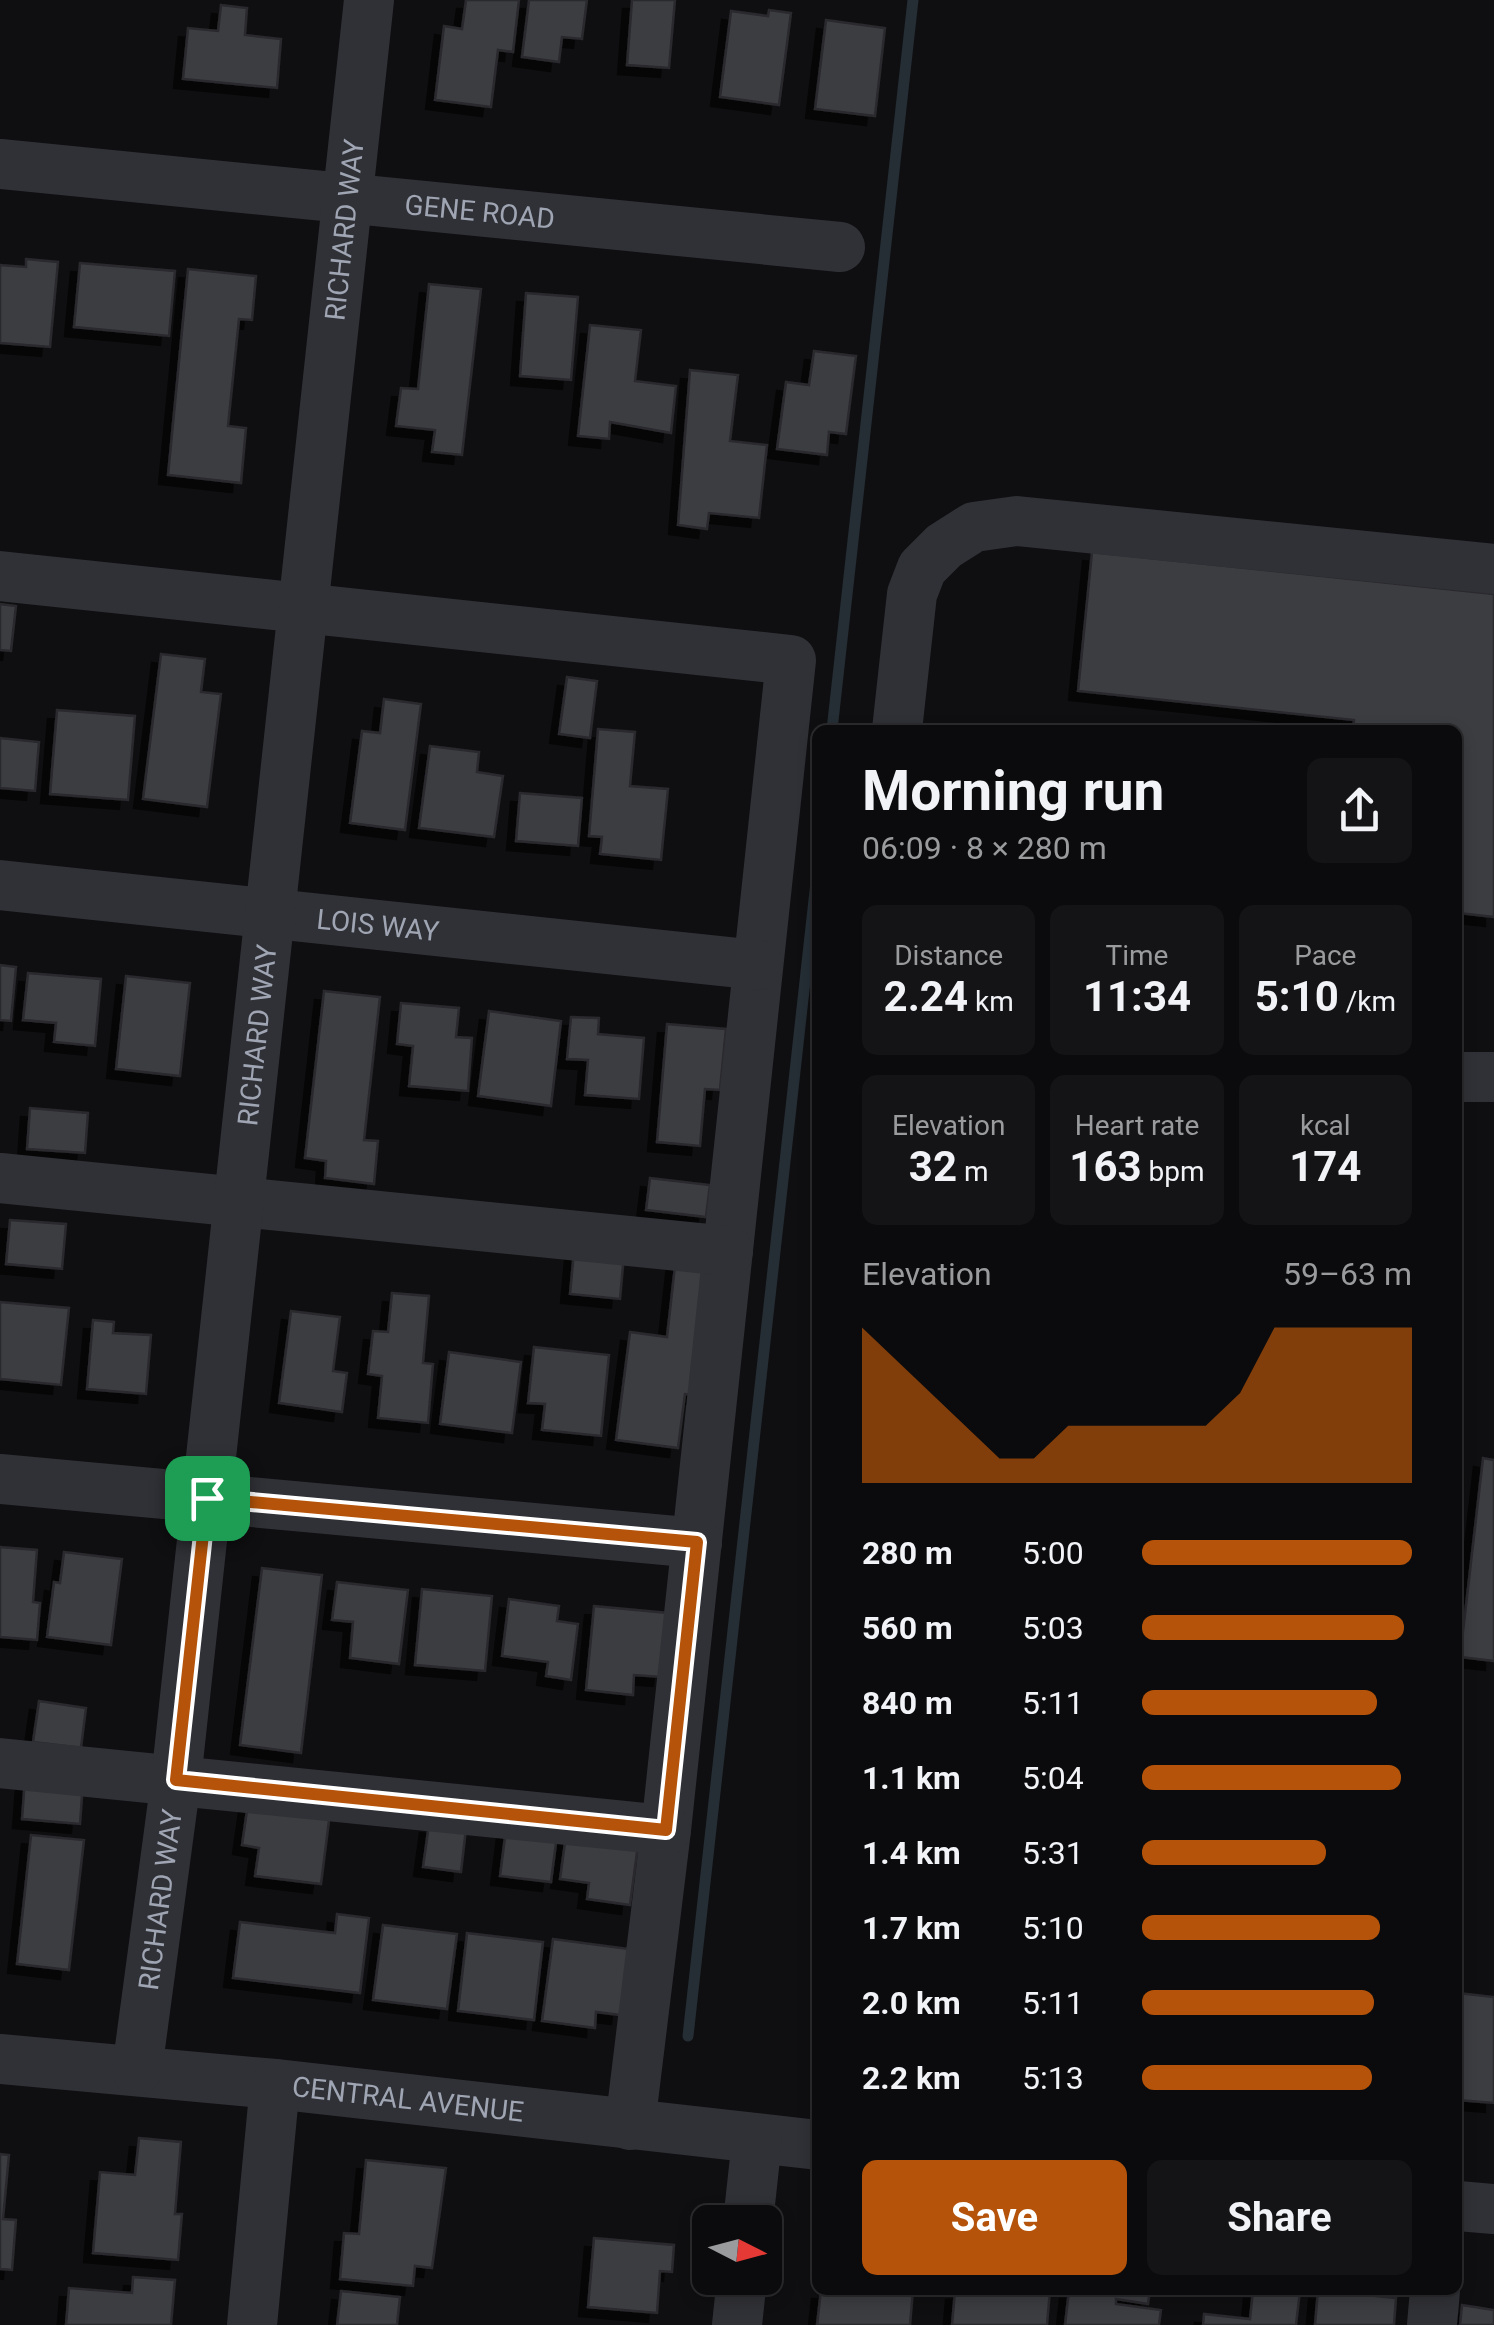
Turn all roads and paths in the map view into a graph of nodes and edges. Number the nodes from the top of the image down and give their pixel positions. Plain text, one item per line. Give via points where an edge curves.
1 (369, 0) edge
2 (0, 164) edge
3 (344, 200) junction
4 (840, 247) dead end
5 (1494, 569) edge
6 (0, 576) edge
7 (303, 611) junction
8 (897, 725) edge
9 (0, 885) edge
10 (272, 912) junction
11 (758, 964) junction
12 (1462, 1077) edge
13 (1494, 1077) edge
14 (0, 1178) edge
15 (240, 1200) junction
16 (728, 1252) junction
17 (0, 1479) edge
18 (207, 1498) junction
19 (697, 1542) junction
20 (0, 1764) edge
21 (176, 1780) junction
22 (666, 1830) junction
23 (0, 2058) edge
24 (137, 2070) junction
25 (275, 2084) junction
26 (630, 2126) junction
27 (756, 2140) junction
28 (812, 2145) edge
29 (750, 2205) edge
30 (1462, 2206) edge
31 (1494, 2209) edge
32 (740, 2295) edge
33 (1435, 2295) edge
34 (252, 2325) edge
35 (737, 2325) edge
36 (1432, 2325) edge

1 - 3 street, RICHARD WAY
2 - 3 street, GENE ROAD
3 - 4 street, GENE ROAD
3 - 7 street, RICHARD WAY
5 - 8 street via 1017,521 974,527 922,568 912,594
6 - 7 street
7 - 10 street, RICHARD WAY
7 - 11 street via 791,660
9 - 10 street, LOIS WAY
10 - 11 street, LOIS WAY
10 - 15 street, RICHARD WAY
11 - 16 street
12 - 13 street
14 - 15 street
15 - 16 street
15 - 18 street, RICHARD WAY
16 - 19 street
17 - 18 street
18 - 19 street
18 - 21 street, RICHARD WAY
19 - 22 street
20 - 21 street
21 - 22 street
21 - 24 street, RICHARD WAY
22 - 26 street
23 - 24 street, CENTRAL AVENUE
24 - 25 street, CENTRAL AVENUE
25 - 26 street, CENTRAL AVENUE
25 - 34 street
26 - 27 street, CENTRAL AVENUE
27 - 28 street, CENTRAL AVENUE
27 - 29 street
30 - 31 street
32 - 35 street
33 - 36 street

